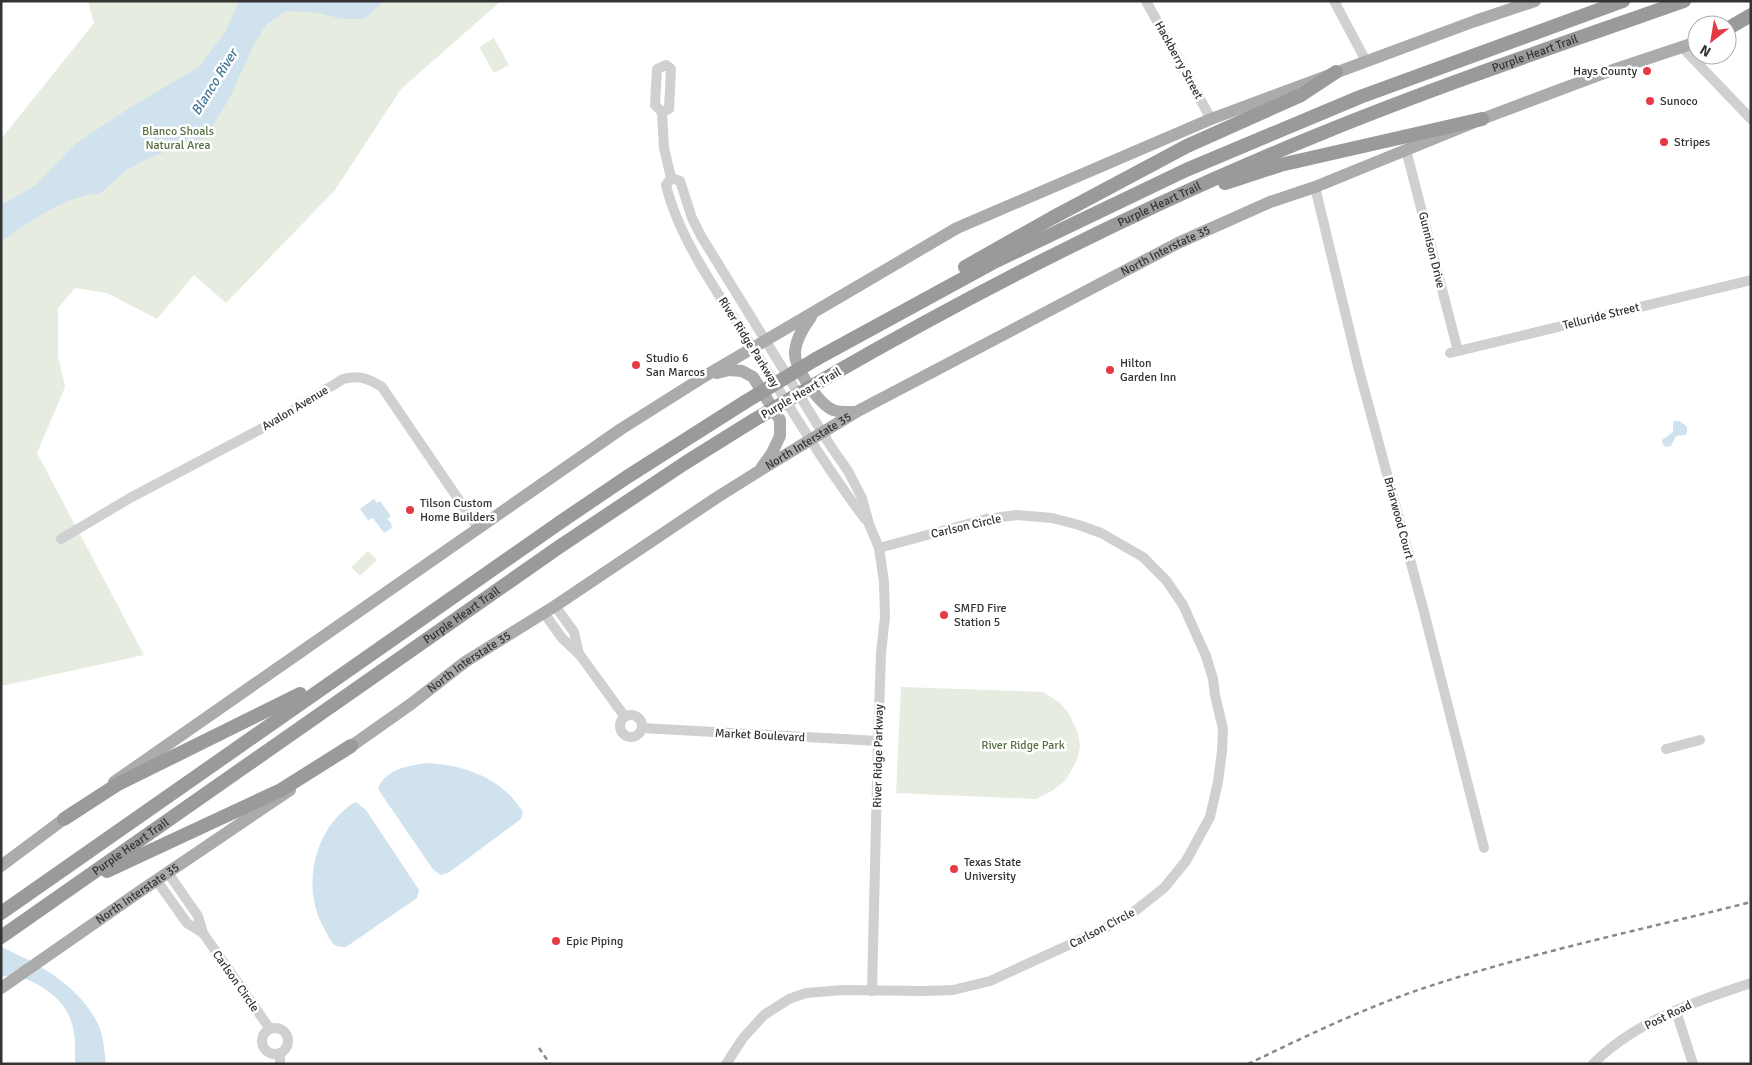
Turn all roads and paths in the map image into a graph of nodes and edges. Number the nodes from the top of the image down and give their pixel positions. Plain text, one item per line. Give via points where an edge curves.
1 (1146, 1) edge
2 (1334, 1) edge
3 (1535, 1) edge
4 (1623, 1) edge
5 (1684, 1) edge
6 (1751, 15) edge
7 (1751, 23) edge
8 (1737, 24) edge
9 (1737, 27) edge
10 (1687, 45) edge
11 (1682, 47) junction
12 (1366, 61) junction
13 (1336, 72) junction
14 (662, 112) dead end
15 (1212, 119) junction
16 (1482, 119) junction
17 (1751, 119) edge
18 (1406, 150) junction
19 (671, 178) junction
20 (1315, 187) junction
21 (1160, 205) junction
22 (1751, 280) edge
23 (814, 313) junction
24 (766, 341) junction
25 (753, 348) junction
26 (1454, 352) joint
27 (816, 359) junction
28 (705, 376) junction
29 (856, 412) junction
30 (824, 433) junction
31 (810, 440) junction
32 (759, 471) junction
33 (869, 524) junction
34 (478, 528) junction
35 (61, 539) dead end
36 (879, 548) junction
37 (549, 610) junction
38 (345, 672) junction
39 (625, 717) junction
40 (642, 728) junction
41 (1700, 740) dead end
42 (878, 741) junction
43 (351, 746) junction
44 (1666, 749) dead end
45 (64, 819) junction
46 (1484, 848) dead end
47 (1, 866) edge
48 (162, 877) junction
49 (75, 886) junction
50 (5, 910) edge
51 (1, 937) edge
52 (1751, 983) edge
53 (1, 988) edge
54 (872, 991) junction
55 (1676, 1011) junction
56 (270, 1029) junction
57 (280, 1053) junction
58 (280, 1064) edge
59 (726, 1064) edge
60 (1593, 1064) edge
61 (1693, 1064) edge

1 - 15 street, Hackberry Street
2 - 12 street
3 - 12 main road
4 - 27 highway, Purple Heart Trail via 1360,97 1186,170 992,263
5 - 21 highway, Purple Heart Trail via 1422,94 1240,167
6 - 8 highway
7 - 9 main road
10 - 11 main road, North Interstate 35
11 - 16 main road, North Interstate 35
11 - 17 street
12 - 13 main road
13 - 15 main road
13 - 27 highway via 1301,95 1187,146 1052,218 890,310
14 - 19 street, River Ridge Parkway via 664,148
15 - 23 main road via 956,228
16 - 18 main road, North Interstate 35
16 - 21 highway via 1280,165
18 - 20 main road, North Interstate 35
18 - 26 street, Gunnison Drive
19 - 24 street, River Ridge Parkway via 680,182 701,236
19 - 25 street, River Ridge Parkway via 666,185 681,229
20 - 29 main road, North Interstate 35 via 1270,202 1178,243
20 - 46 street, Briarwood Court via 1358,366
21 - 49 highway, Purple Heart Trail, bridge via 980,292 754,420 559,547
22 - 26 street, Telluride Street
23 - 24 main road
23 - 29 main road via 799,335 796,364 821,402 833,410
24 - 25 main road
24 - 30 street, River Ridge Parkway
25 - 28 main road
25 - 31 street, River Ridge Parkway
27 - 38 highway, Purple Heart Trail, bridge via 627,477
28 - 32 main road via 729,370 742,371 753,377 780,420 780,436
28 - 34 main road
29 - 30 main road, North Interstate 35
30 - 31 main road, North Interstate 35
30 - 33 street, River Ridge Parkway via 859,491
31 - 32 main road, North Interstate 35
31 - 33 street, River Ridge Parkway
32 - 37 main road, North Interstate 35
33 - 36 street, River Ridge Parkway
34 - 35 street, Avalon Avenue via 382,387 366,377 354,376 343,379 274,422 130,498
34 - 45 main road
36 - 42 street, River Ridge Parkway via 885,617
36 - 54 street, Carlson Circle via 986,519 1017,515 1052,518 1114,540 1143,557 1166,580 1183,605 1206,656 1223,729 1219,774 1210,817 1186,861 1164,888 1132,914 990,981 953,990
37 - 39 street, Market Boulevard via 562,638 580,655
37 - 43 main road, North Interstate 35 via 465,662
38 - 45 highway via 118,784
38 - 50 highway, Purple Heart Trail
39 - 40 street, Market Boulevard via 638,717
39 - 40 street, Market Boulevard via 620,725 624,734 636,736
40 - 42 street, Market Boulevard
41 - 44 street
42 - 54 street, River Ridge Parkway
43 - 48 main road, North Interstate 35
43 - 49 highway via 281,790
45 - 47 main road
48 - 53 main road, North Interstate 35
48 - 56 street, Carlson Circle via 187,923 203,933
49 - 51 highway, Purple Heart Trail
52 - 55 street, Post Road via 1698,1000
54 - 59 street, Carlson Circle via 823,990 790,999 764,1015
55 - 60 street, Post Road via 1646,1024
55 - 61 street
56 - 57 street via 264,1035 263,1046 269,1052
56 - 57 street, Carlson Circle via 278,1028 287,1036 286,1048
57 - 58 street, Carlson Circle

